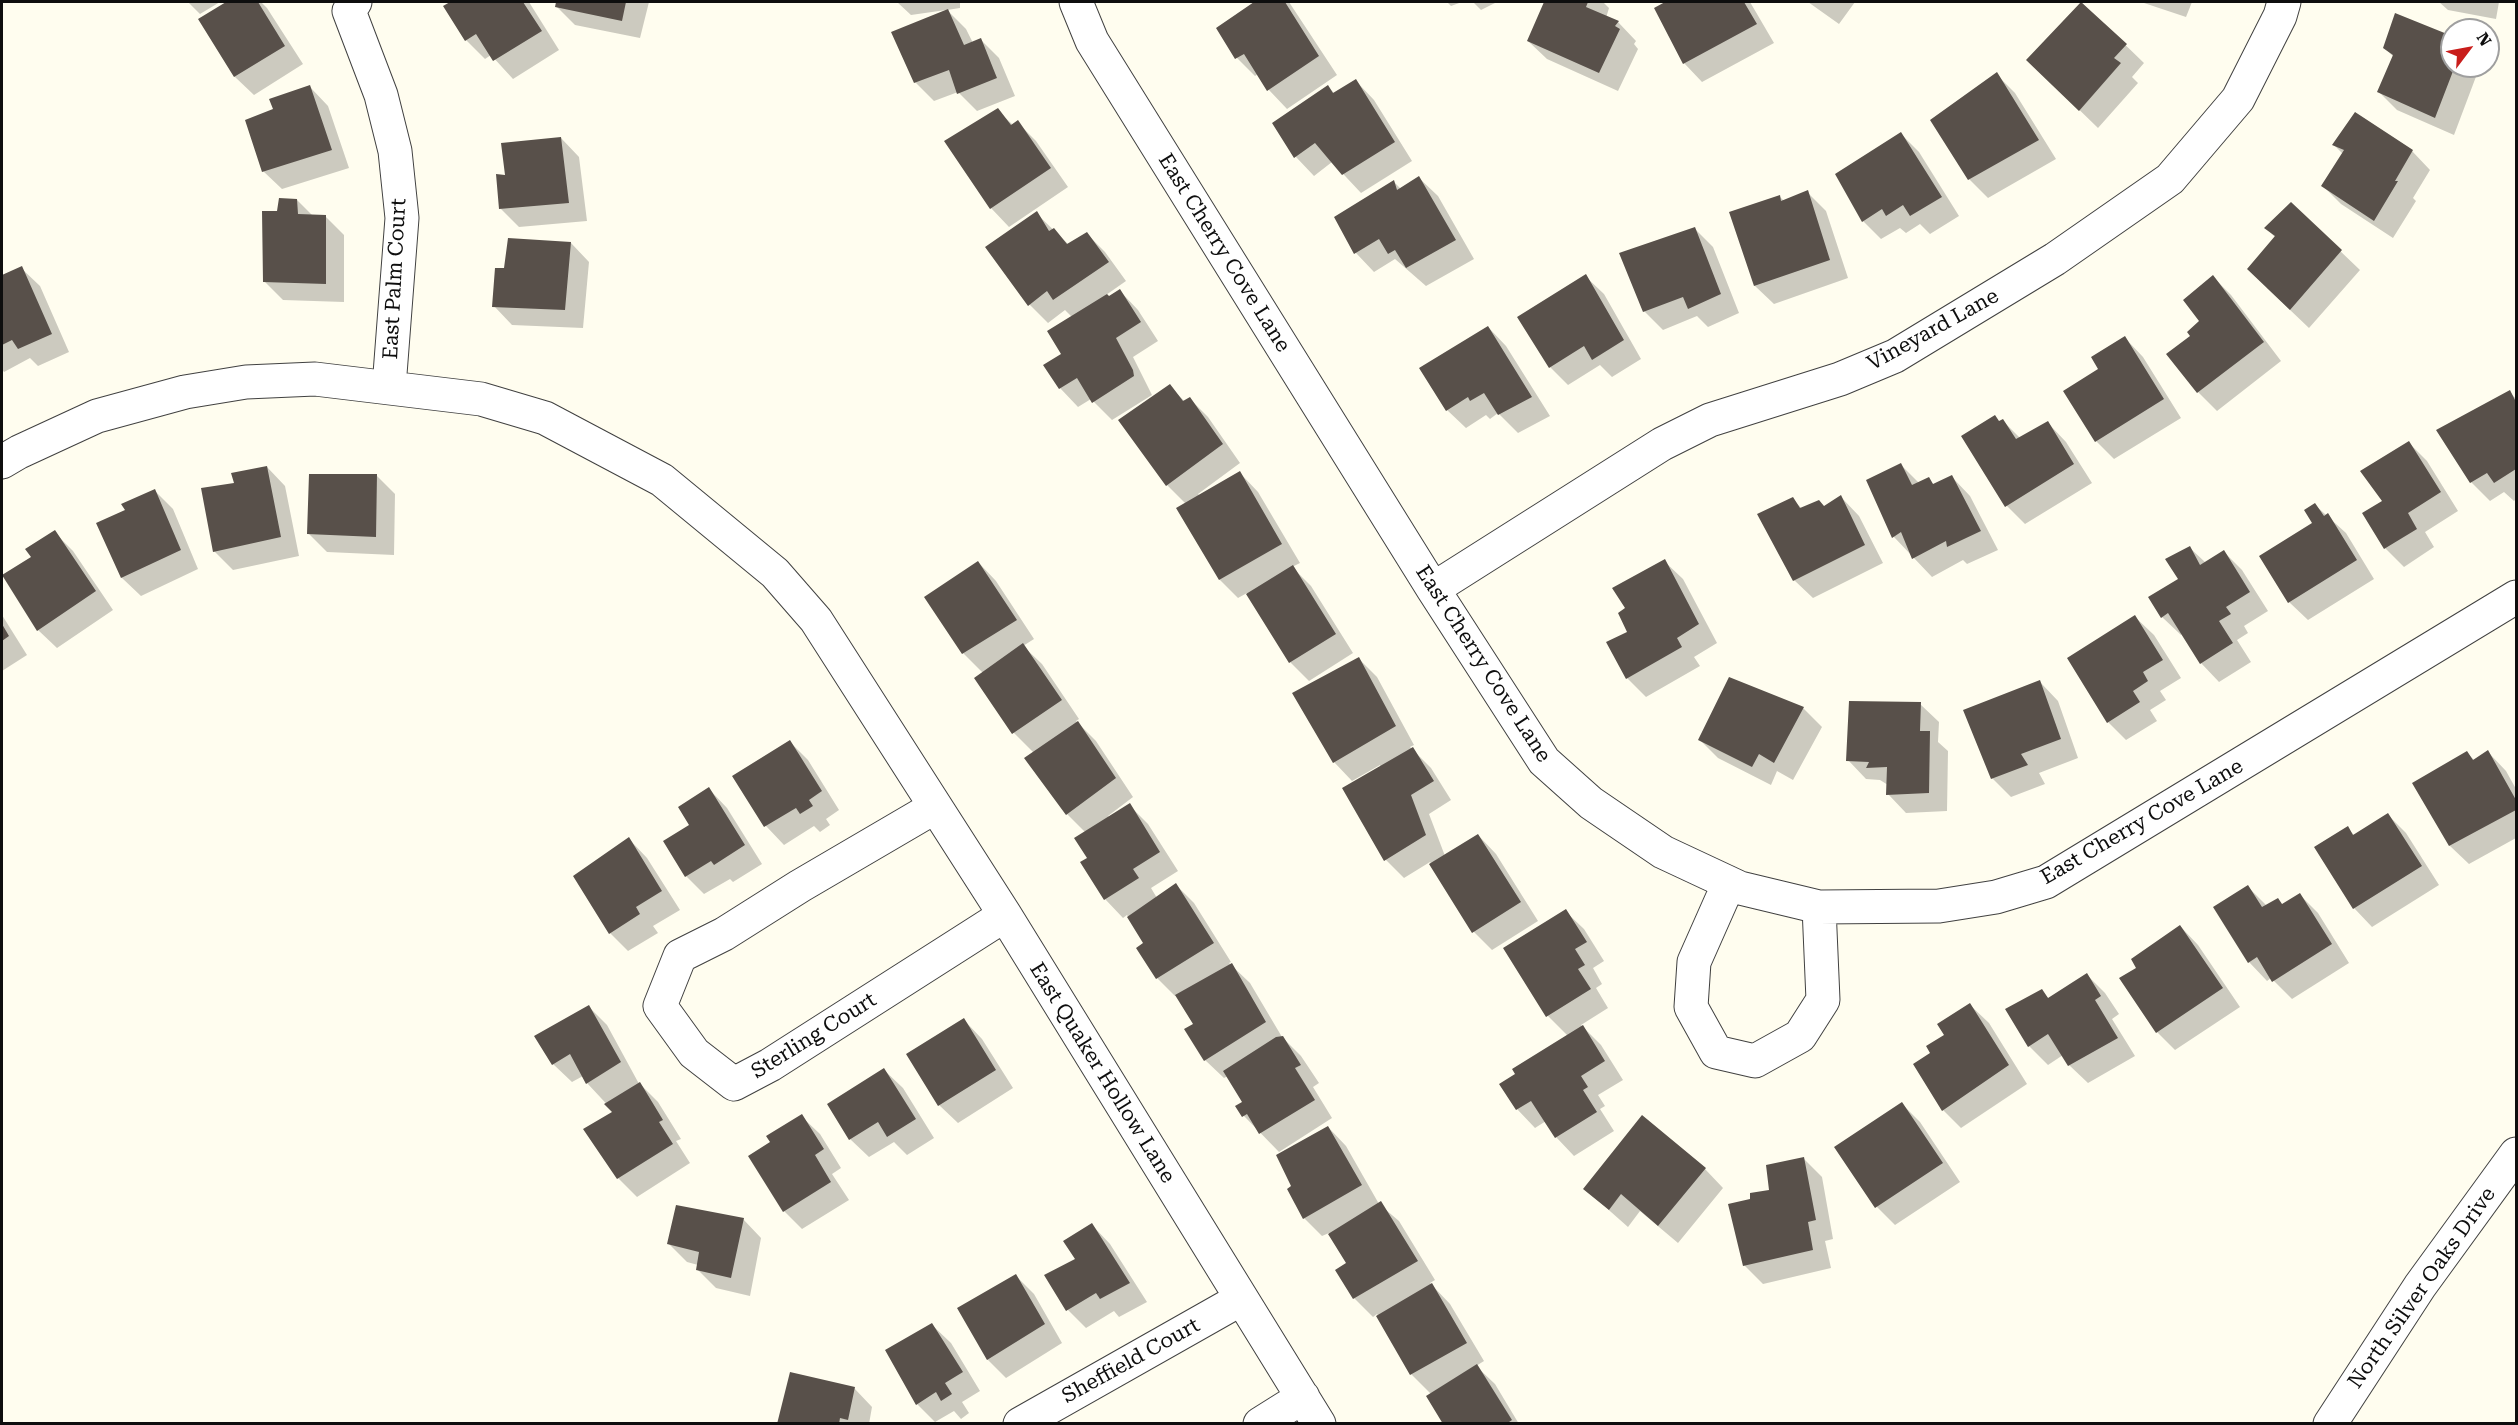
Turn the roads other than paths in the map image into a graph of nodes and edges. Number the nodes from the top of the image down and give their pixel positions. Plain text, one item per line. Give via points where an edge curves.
1 (1076, 2) edge
2 (2284, 2) edge
3 (352, 3) edge
4 (389, 387) junction
5 (2, 462) edge
6 (1433, 589) junction
7 (2517, 597) edge
8 (935, 807) junction
9 (1729, 883) junction
10 (1819, 907) junction
11 (1005, 915) junction
12 (2517, 1154) edge
13 (1241, 1299) junction
14 (1311, 1410) edge
15 (1020, 1424) edge
16 (1260, 1424) edge
17 (2330, 1424) edge

1 - 6 street, East Cherry Cove Lane via 1092,41
2 - 6 street, Vineyard Lane via 2238,99 2170,178 2064,252 1894,356 1840,379 1710,420 1662,444
3 - 4 street, East Palm Court via 349,11 381,95 395,151 401,207
4 - 5 street, East Quaker Hollow Lane via 315,379 246,382 185,392 97,416
4 - 8 street, East Quaker Hollow Lane via 481,399 545,418 662,480 776,573 816,620
6 - 9 street, East Cherry Cove Lane via 1544,761 1591,803 1663,852
7 - 10 street, East Cherry Cove Lane via 2046,882 1996,897 1940,906
8 - 11 street, East Quaker Hollow Lane
8 - 11 street, Sterling Court via 724,934 680,956 660,1006 694,1053 734,1084
9 - 10 street, East Cherry Cove Lane
9 - 10 street via 1694,962 1693,974 1691,1007 1716,1052 1755,1061 1800,1036 1823,1000
11 - 13 street, East Quaker Hollow Lane
12 - 17 street, North Silver Oaks Drive via 2420,1286
13 - 14 street, East Quaker Hollow Lane
13 - 15 street, Sheffield Court
14 - 16 street

